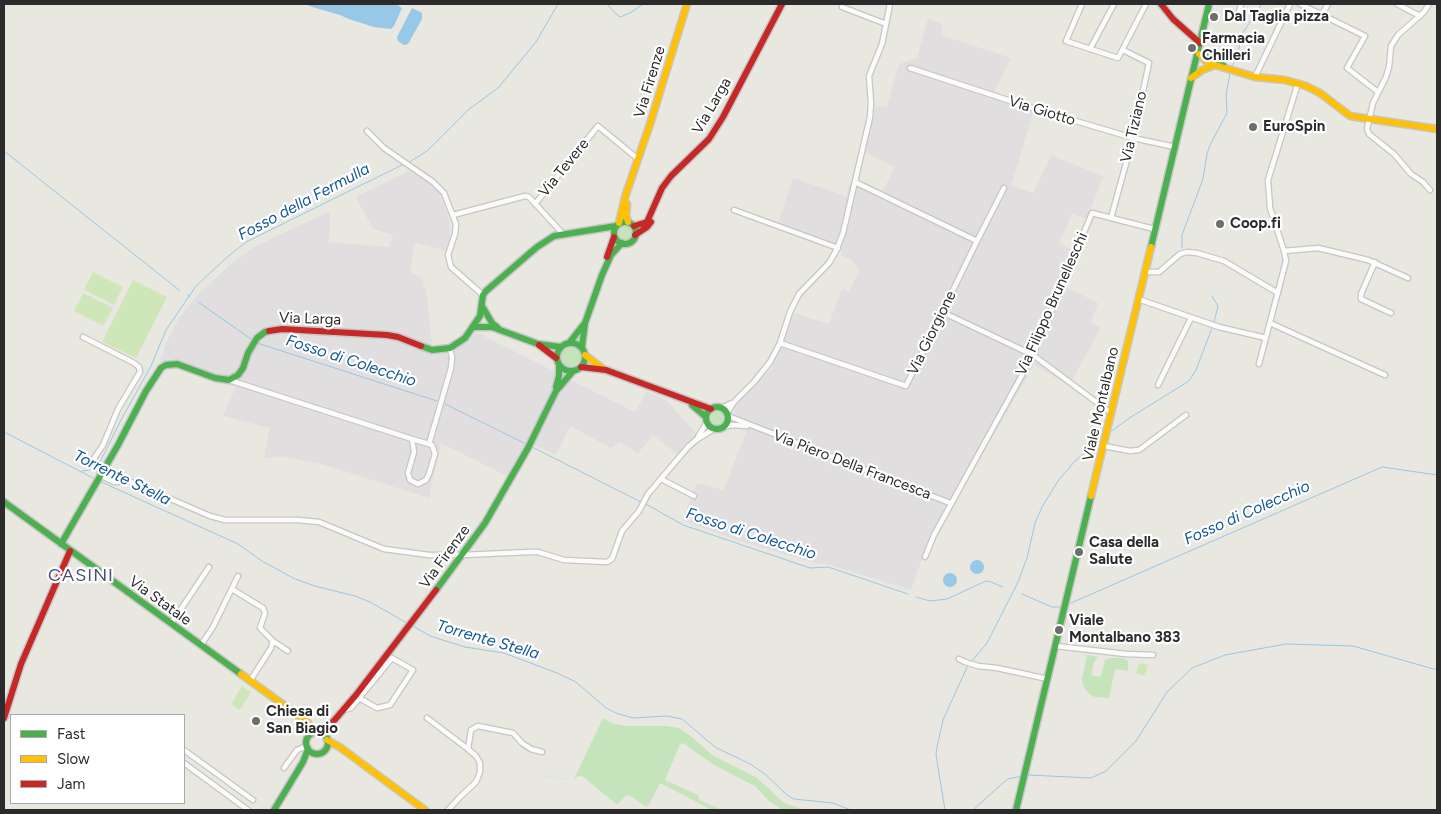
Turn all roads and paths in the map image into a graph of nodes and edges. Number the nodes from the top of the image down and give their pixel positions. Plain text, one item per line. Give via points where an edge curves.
1 (688, 4) edge
2 (782, 4) edge
3 (890, 4) edge
4 (1082, 4) edge
5 (1114, 4) edge
6 (1146, 4) edge
7 (1162, 4) edge
8 (1209, 4) edge
9 (1241, 4) edge
10 (1290, 4) edge
11 (1300, 4) edge
12 (1328, 4) edge
13 (1397, 4) edge
14 (1429, 4) edge
15 (842, 7) dead end
16 (1322, 14) junction
17 (1238, 16) dead end
18 (1420, 16) junction
19 (886, 24) junction
20 (1200, 43) junction
21 (1090, 50) junction
22 (1123, 50) junction
23 (1198, 52) junction
24 (1215, 65) junction
25 (910, 68) dead end
26 (1228, 68) junction
27 (1255, 77) junction
28 (1191, 78) junction
29 (1298, 83) junction
30 (1378, 92) junction
31 (1369, 120) junction
32 (1437, 129) edge
33 (368, 131) dead end
34 (1133, 138) junction
35 (1175, 147) junction
36 (638, 159) junction
37 (636, 168) junction
38 (855, 182) junction
39 (1004, 188) dead end
40 (1430, 190) dead end
41 (536, 204) junction
42 (734, 210) dead end
43 (653, 211) junction
44 (453, 215) junction
45 (1111, 218) junction
46 (631, 224) junction
47 (616, 229) junction
48 (1154, 229) junction
49 (564, 235) junction
50 (635, 235) junction
51 (977, 241) junction
52 (622, 243) junction
53 (838, 248) junction
54 (1284, 251) junction
55 (1375, 262) junction
56 (1144, 272) junction
57 (602, 276) junction
58 (1408, 278) dead end
59 (1278, 293) junction
60 (483, 296) junction
61 (1138, 299) junction
62 (481, 305) junction
63 (942, 312) junction
64 (1391, 313) dead end
65 (1191, 318) junction
66 (585, 323) junction
67 (1270, 323) junction
68 (474, 327) junction
69 (499, 329) junction
70 (83, 337) dead end
71 (1266, 338) junction
72 (570, 342) junction
73 (538, 344) junction
74 (780, 344) junction
75 (560, 346) junction
76 (582, 347) junction
77 (450, 348) junction
78 (585, 355) junction
79 (1033, 355) junction
80 (556, 358) junction
81 (1259, 364) dead end
82 (559, 365) junction
83 (581, 367) junction
84 (606, 370) junction
85 (573, 371) junction
86 (1385, 375) dead end
87 (229, 380) junction
88 (1158, 385) dead end
89 (556, 391) junction
90 (689, 402) junction
91 (711, 408) junction
92 (726, 412) junction
93 (1112, 414) junction
94 (1186, 415) dead end
95 (707, 419) junction
96 (724, 427) junction
97 (753, 427) junction
98 (714, 428) junction
99 (412, 439) junction
100 (696, 440) junction
101 (429, 444) junction
102 (1104, 444) junction
103 (99, 473) junction
104 (661, 478) junction
105 (694, 496) dead end
106 (4, 502) edge
107 (950, 503) junction
108 (61, 544) junction
109 (70, 550) junction
110 (463, 555) junction
111 (925, 557) dead end
112 (208, 567) dead end
113 (238, 576) dead end
114 (232, 589) junction
115 (171, 625) junction
116 (273, 641) junction
117 (200, 646) junction
118 (1056, 646) junction
119 (288, 651) dead end
120 (1153, 655) dead end
121 (959, 659) dead end
122 (1048, 679) junction
123 (249, 681) junction
124 (359, 698) junction
125 (342, 711) junction
126 (4, 718) edge
127 (426, 718) dead end
128 (332, 724) junction
129 (315, 733) junction
130 (327, 739) junction
131 (307, 747) junction
132 (341, 748) junction
133 (325, 749) junction
134 (468, 749) junction
135 (185, 751) edge
136 (542, 752) dead end
137 (314, 753) junction
138 (303, 762) junction
139 (185, 765) edge
140 (284, 768) dead end
141 (224, 778) junction
142 (217, 787) junction
143 (253, 800) dead end
144 (279, 807) edge
145 (248, 810) edge
146 (274, 810) edge
147 (425, 810) edge
148 (448, 810) edge
149 (1016, 810) edge

1 - 36 street, Via Firenze
2 - 43 street, Via Larga via 714,132 671,176 658,195
3 - 19 street
4 - 21 street via 1066,41
5 - 21 street
6 - 22 street
7 - 20 street via 1173,19
8 - 20 street, Viale Montalbano
9 - 17 street
10 - 27 street
11 - 16 street
12 - 16 street
13 - 18 street
14 - 18 street
15 - 19 street
16 - 30 street via 1365,36 1347,68
18 - 30 street via 1398,35 1391,46 1389,67
19 - 38 street via 869,76 870,117
20 - 23 street, Viale Montalbano
21 - 22 street via 1118,58
22 - 34 street, Via Tiziano via 1149,63
23 - 24 street via 1203,59
23 - 26 street
23 - 28 street, Viale Montalbano
24 - 26 street
24 - 28 street
25 - 34 street, Via Giotto
26 - 27 street
27 - 29 street
28 - 35 street, Viale Montalbano
29 - 31 street via 1320,93 1346,114
29 - 54 street via 1268,180 1270,208
30 - 31 street
31 - 32 street
31 - 40 street via 1369,134
33 - 44 street via 384,148 440,187
34 - 35 street, Via Giotto
34 - 45 street, Via Tiziano
35 - 48 street, Viale Montalbano
36 - 37 street, Via Firenze
36 - 41 street, Via Tevere via 598,126
37 - 46 street, Via Firenze via 626,207
37 - 47 street, Via Firenze
38 - 51 street
38 - 53 street
39 - 51 street, Via Giorgione
41 - 44 street via 525,196
41 - 49 street
42 - 53 street
43 - 46 street, Via Larga via 645,223
43 - 50 street, Via Larga via 649,225
44 - 60 street via 455,234 448,260 456,274
45 - 48 street, Via Filippo Brunelleschi
45 - 79 street, Via Filippo Brunelleschi via 1092,213
46 - 47 street
46 - 50 street, Via Firenze
47 - 49 street
47 - 52 street
47 - 57 street, Via Firenze
48 - 56 street, Viale Montalbano
49 - 60 street via 551,238 537,247
50 - 52 street, Via Firenze via 631,241
51 - 63 street, Via Giorgione
52 - 57 street, Via Firenze via 611,255
53 - 74 street via 829,263 799,294
54 - 55 street via 1318,248
54 - 59 street via 1285,265
55 - 58 street
55 - 64 street via 1360,298
56 - 59 street via 1159,272 1178,255 1194,252 1220,260
56 - 61 street, Viale Montalbano
57 - 66 street, Via Firenze
59 - 67 street
60 - 62 street
61 - 65 street
61 - 93 street, Viale Montalbano
62 - 68 street
62 - 69 street
63 - 74 street, Via Giorgione via 906,386
63 - 79 street
65 - 71 street
65 - 88 street
66 - 72 street, Via Firenze
66 - 76 street, Via Firenze
67 - 71 street
67 - 86 street
68 - 69 street
68 - 77 street
69 - 73 street
70 - 103 street via 140,368 94,459
71 - 81 street
72 - 75 street, Via Firenze
72 - 76 street
73 - 75 street
73 - 80 street
74 - 92 street via 770,362
75 - 80 street
76 - 78 street, Via Firenze
77 - 87 street, Via Larga via 432,350 398,337 275,329 257,338 243,368
77 - 101 street via 451,368
78 - 83 street
78 - 84 street
79 - 93 street
79 - 107 street, Via Filippo Brunelleschi
80 - 82 street, Via Firenze
82 - 85 street
82 - 89 street, Via Firenze
83 - 84 street
83 - 85 street, Via Firenze
84 - 90 street
85 - 89 street, Via Firenze
87 - 99 street
87 - 103 street via 176,364 163,366
89 - 110 street, Via Firenze via 528,448
90 - 91 street
90 - 95 street
91 - 92 street via 717,407
91 - 95 street
92 - 96 street
92 - 97 street, Via Piero Della Francesca
93 - 102 street, Viale Montalbano
94 - 102 street via 1139,450 1128,451
95 - 98 street
95 - 100 street
96 - 97 street
96 - 98 street
97 - 107 street, Via Piero Della Francesca
98 - 100 street
99 - 101 street
99 - 101 street via 414,452 408,473 410,480 418,484 426,480 435,454 434,447
100 - 104 street
102 - 118 street, Viale Montalbano
103 - 108 street
103 - 110 street via 114,482 129,481 225,520 319,522 384,549 429,555
104 - 105 street
104 - 110 street via 622,531 609,562 564,560 538,552
106 - 108 street, Via Statale
107 - 111 street, Via Filippo Brunelleschi
108 - 109 street, Via Statale
109 - 115 street, Via Statale
109 - 126 street via 21,664
110 - 125 street, Via Firenze
112 - 115 street
113 - 114 street
114 - 116 street via 263,608 260,628
114 - 117 street
115 - 117 street, Via Statale
116 - 119 street
116 - 123 street
117 - 123 street, Via Statale
118 - 120 street
118 - 122 street, Viale Montalbano
121 - 122 street via 973,665
122 - 149 street, Viale Montalbano
123 - 129 street, Via Statale via 307,722
124 - 124 street via 392,658 413,670 390,705 377,708
124 - 125 street
125 - 128 street, Via Firenze
127 - 134 street
128 - 129 street
128 - 130 street
129 - 130 street
129 - 131 street via 306,741
130 - 132 street
130 - 133 street
131 - 137 street
131 - 138 street
131 - 140 street via 297,750
132 - 133 street
132 - 147 street
133 - 137 street
134 - 136 street via 472,730 478,726 513,733 522,743
134 - 148 street via 480,763 479,776
135 - 141 street
137 - 138 street
138 - 144 street
139 - 142 street
141 - 142 street
141 - 143 street
142 - 145 street
144 - 146 street

